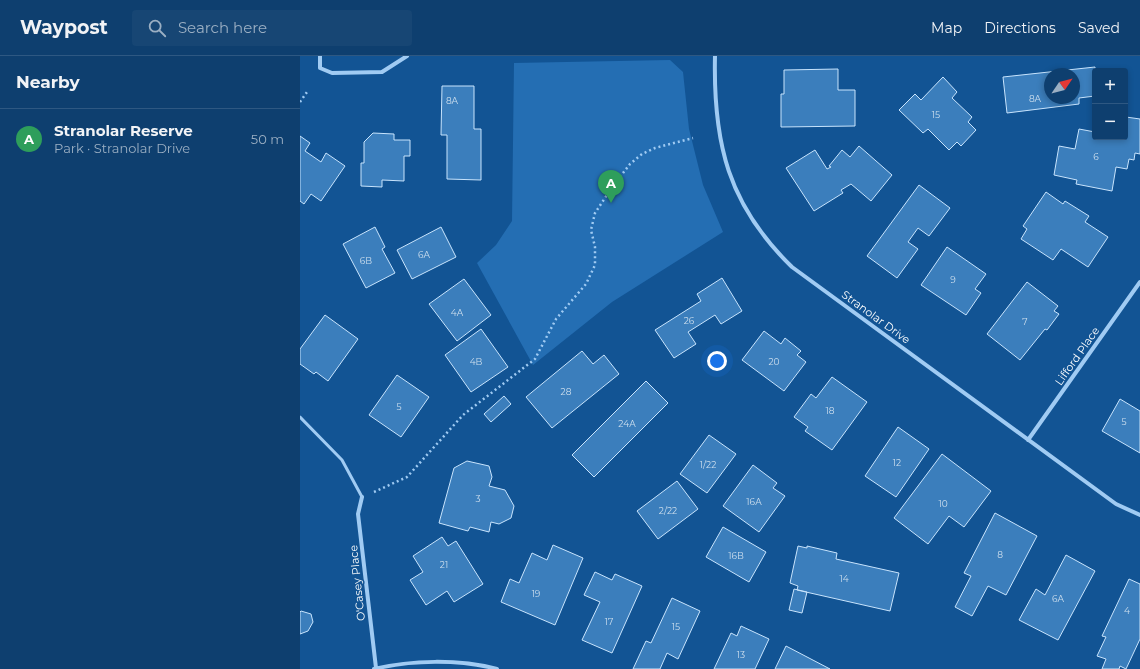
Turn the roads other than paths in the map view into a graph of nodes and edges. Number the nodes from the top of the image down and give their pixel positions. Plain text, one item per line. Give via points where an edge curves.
1 (320, 56) edge
2 (407, 56) edge
3 (715, 56) edge
4 (1140, 282) edge
5 (300, 417) edge
6 (1028, 440) junction
7 (362, 497) joint
8 (1140, 515) edge
9 (374, 669) edge
10 (496, 669) edge

1 - 2 street via 320,68 332,73 382,72
3 - 6 street, Stranolar Drive via 716,113 726,166 739,198 774,249 792,267
4 - 6 street, Lifford Place
5 - 7 lane via 342,460
6 - 8 street, Stranolar Drive via 1116,504
7 - 9 street, O'Casey Place via 358,514
9 - 10 street via 440,662

